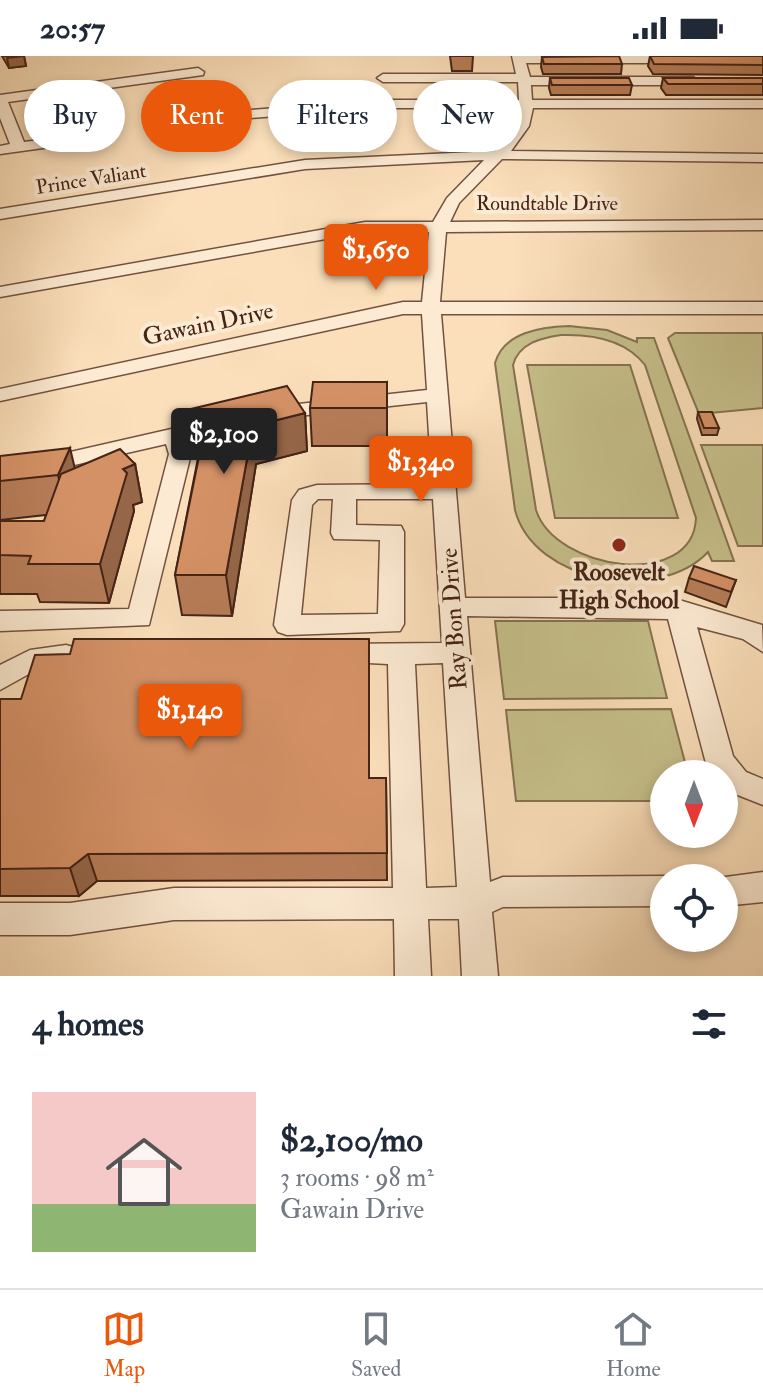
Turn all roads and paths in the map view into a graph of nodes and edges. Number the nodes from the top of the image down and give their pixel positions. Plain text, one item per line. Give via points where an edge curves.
1 (689, 59) edge
2 (198, 72) dead end
3 (523, 75) edge
4 (383, 78) dead end
5 (704, 81) edge
6 (0, 99) edge
7 (763, 104) edge
8 (252, 114) edge
9 (24, 147) edge
10 (19, 148) junction
11 (0, 150) edge
12 (500, 156) junction
13 (763, 158) edge
14 (0, 214) edge
15 (441, 225) junction
16 (763, 225) edge
17 (0, 292) edge
18 (763, 308) edge
19 (431, 309) junction
20 (0, 395) edge
21 (438, 403) junction
22 (174, 436) junction
23 (0, 475) edge
24 (444, 491) junction
25 (345, 492) junction
26 (453, 607) junction
27 (679, 609) junction
28 (0, 621) edge
29 (763, 642) edge
30 (401, 653) junction
31 (456, 653) junction
32 (305, 654) edge
33 (98, 655) edge
34 (0, 679) edge
35 (763, 792) edge
36 (763, 887) edge
37 (738, 890) edge
38 (650, 891) edge
39 (411, 903) junction
40 (474, 903) junction
41 (0, 919) edge
42 (413, 976) edge
43 (480, 976) edge

1 - 3 street
2 - 6 street
3 - 4 street via 476,78 440,72
3 - 5 street
3 - 7 street
3 - 8 street via 356,105
3 - 12 street, Ray Bon Drive via 521,130
6 - 10 street
9 - 10 street
10 - 11 street
12 - 13 street, Prince Valiant
12 - 14 street, Prince Valiant via 306,164
12 - 15 street, Ray Bon Drive via 453,201
15 - 16 street, Roundtable Drive
15 - 17 street, Roundtable Drive via 344,229
15 - 19 street, Ray Bon Drive via 431,256
18 - 19 street, Gawain Drive
19 - 20 street, Gawain Drive via 403,308
19 - 21 street, Ray Bon Drive
21 - 22 street via 288,409
21 - 24 street, Ray Bon Drive
22 - 23 street
22 - 28 street via 180,454 140,618
24 - 25 street
24 - 26 street, Ray Bon Drive
25 - 25 street via 317,492 300,505 287,625 391,624 392,532 343,533
26 - 27 street
26 - 31 street, Ray Bon Drive
27 - 29 street via 752,632
27 - 35 street via 722,765 742,787
30 - 31 street
30 - 32 street
30 - 39 street
31 - 40 street, Ray Bon Drive
33 - 34 street via 30,660
36 - 37 street
38 - 40 street via 503,892
39 - 40 street
39 - 41 street via 174,904 70,919
39 - 42 street
40 - 43 street, Ray Bon Drive

